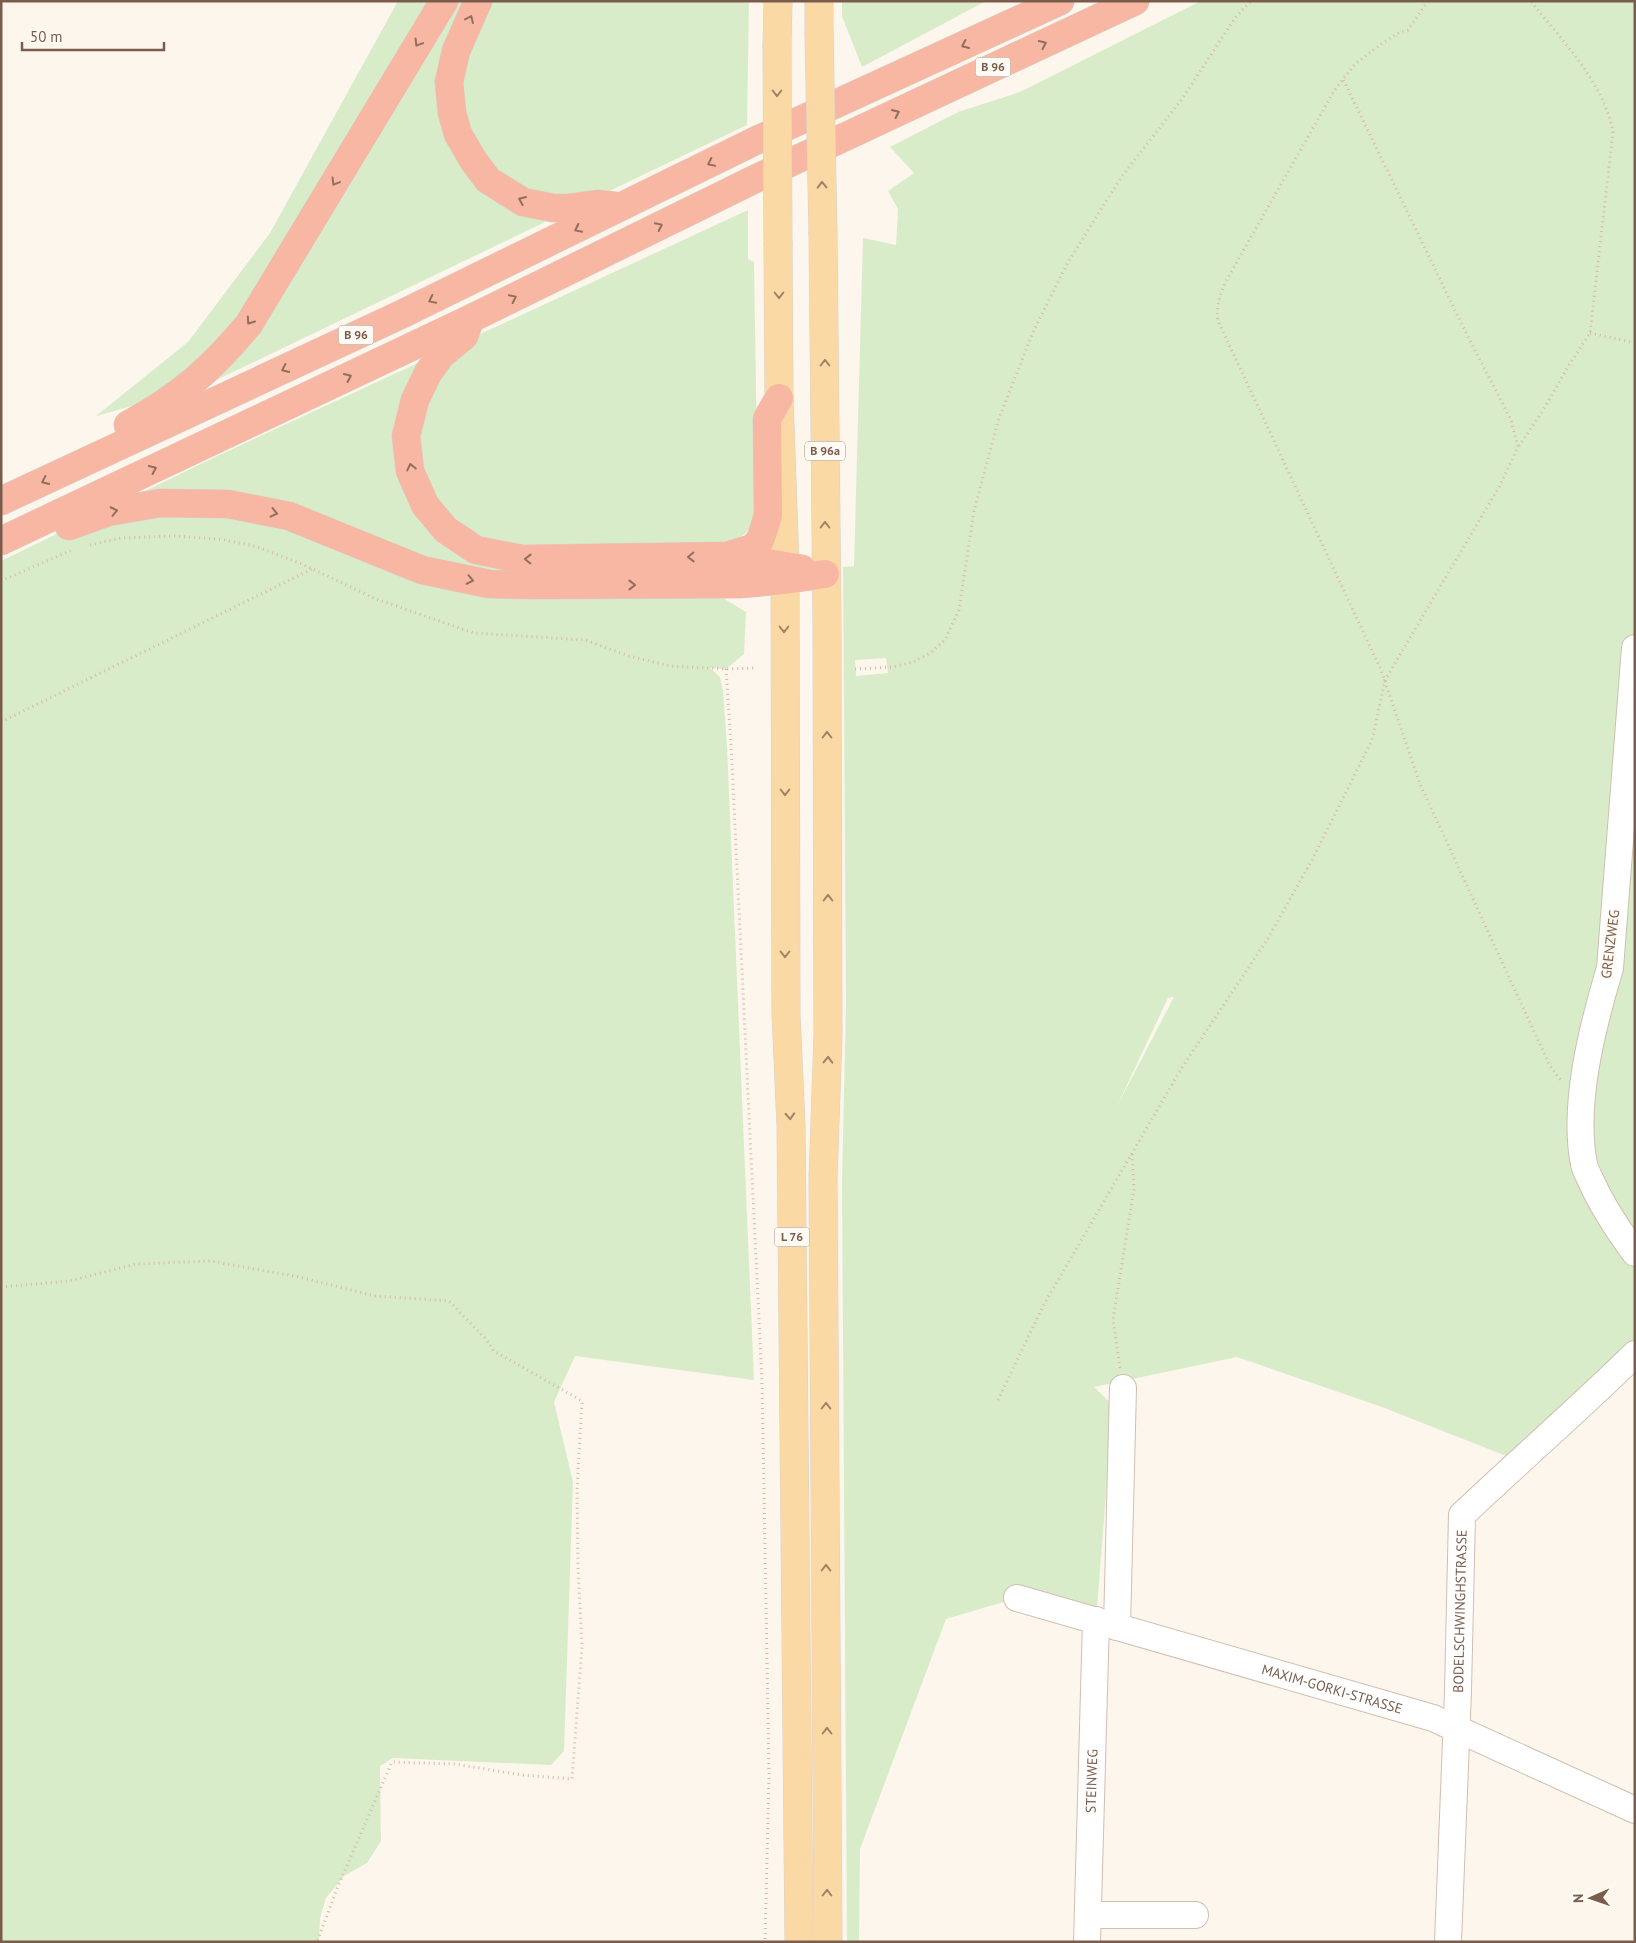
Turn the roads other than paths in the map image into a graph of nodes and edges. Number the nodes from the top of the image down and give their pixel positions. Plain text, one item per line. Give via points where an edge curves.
1 (444, 1) edge
2 (478, 1) edge
3 (778, 1) edge
4 (819, 1) edge
5 (1060, 1) edge
6 (1135, 1) edge
7 (622, 207) junction
8 (470, 320) junction
9 (779, 398) junction
10 (90, 460) junction
11 (1, 501) edge
12 (1, 541) edge
13 (1, 549) edge
14 (727, 556) junction
15 (784, 573) junction
16 (825, 574) junction
17 (1635, 648) edge
18 (1635, 907) edge
19 (1610, 968) junction
20 (1635, 1253) edge
21 (1635, 1354) edge
22 (1122, 1388) road end
23 (1017, 1598) dead end
24 (1106, 1624) junction
25 (1456, 1729) junction
26 (1635, 1810) edge
27 (1088, 1915) junction
28 (1195, 1915) dead end
29 (799, 1942) edge
30 (828, 1942) edge
31 (1087, 1942) edge
32 (1448, 1942) edge

1 -> 10 highway via 249,324 208,370 186,389 112,435
7 -> 2 highway via 597,204 552,208 523,202 488,180 473,160 458,134 449,82 456,51
3 -> 9 main road, bridge
16 -> 4 main road, B 96a, bridge via 825,327
5 -> 7 highway, B 96 via 755,141
8 -> 6 highway, B 96 via 762,176
7 -> 10 highway, B 96
12 -> 8 highway, B 96
14 -> 8 highway via 522,559 476,550 446,530 425,505 410,471 406,436 415,400 428,373 441,355 464,336
9 - 14 highway via 767,419 768,516 763,532 753,548
9 - 15 main road
10 -> 11 highway, B 96
13 -> 15 highway via 108,512 160,503 194,502 228,504 289,516 422,570 489,584 740,584
14 - 15 highway
15 - 16 highway
15 -> 29 main road, L 76 via 786,1014 791,1125
30 -> 16 main road, L 76 via 823,1179 828,1034
17 - 19 street, GRENZWEG
18 - 19 street
19 - 20 street, GRENZWEG via 1598,1008 1580,1129 1584,1165 1602,1207
21 - 25 street, BODELSCHWINGHSTRASSE via 1462,1515
22 - 24 street, STEINWEG
23 - 24 street, MAXIM-GORKI-STRASSE
24 - 25 street, MAXIM-GORKI-STRASSE via 1432,1718
24 - 27 street, STEINWEG
25 - 26 street, MAXIM-GORKI-STRASSE
25 - 32 street, BODELSCHWINGHSTRASSE
27 - 28 street
27 - 31 street, STEINWEG

